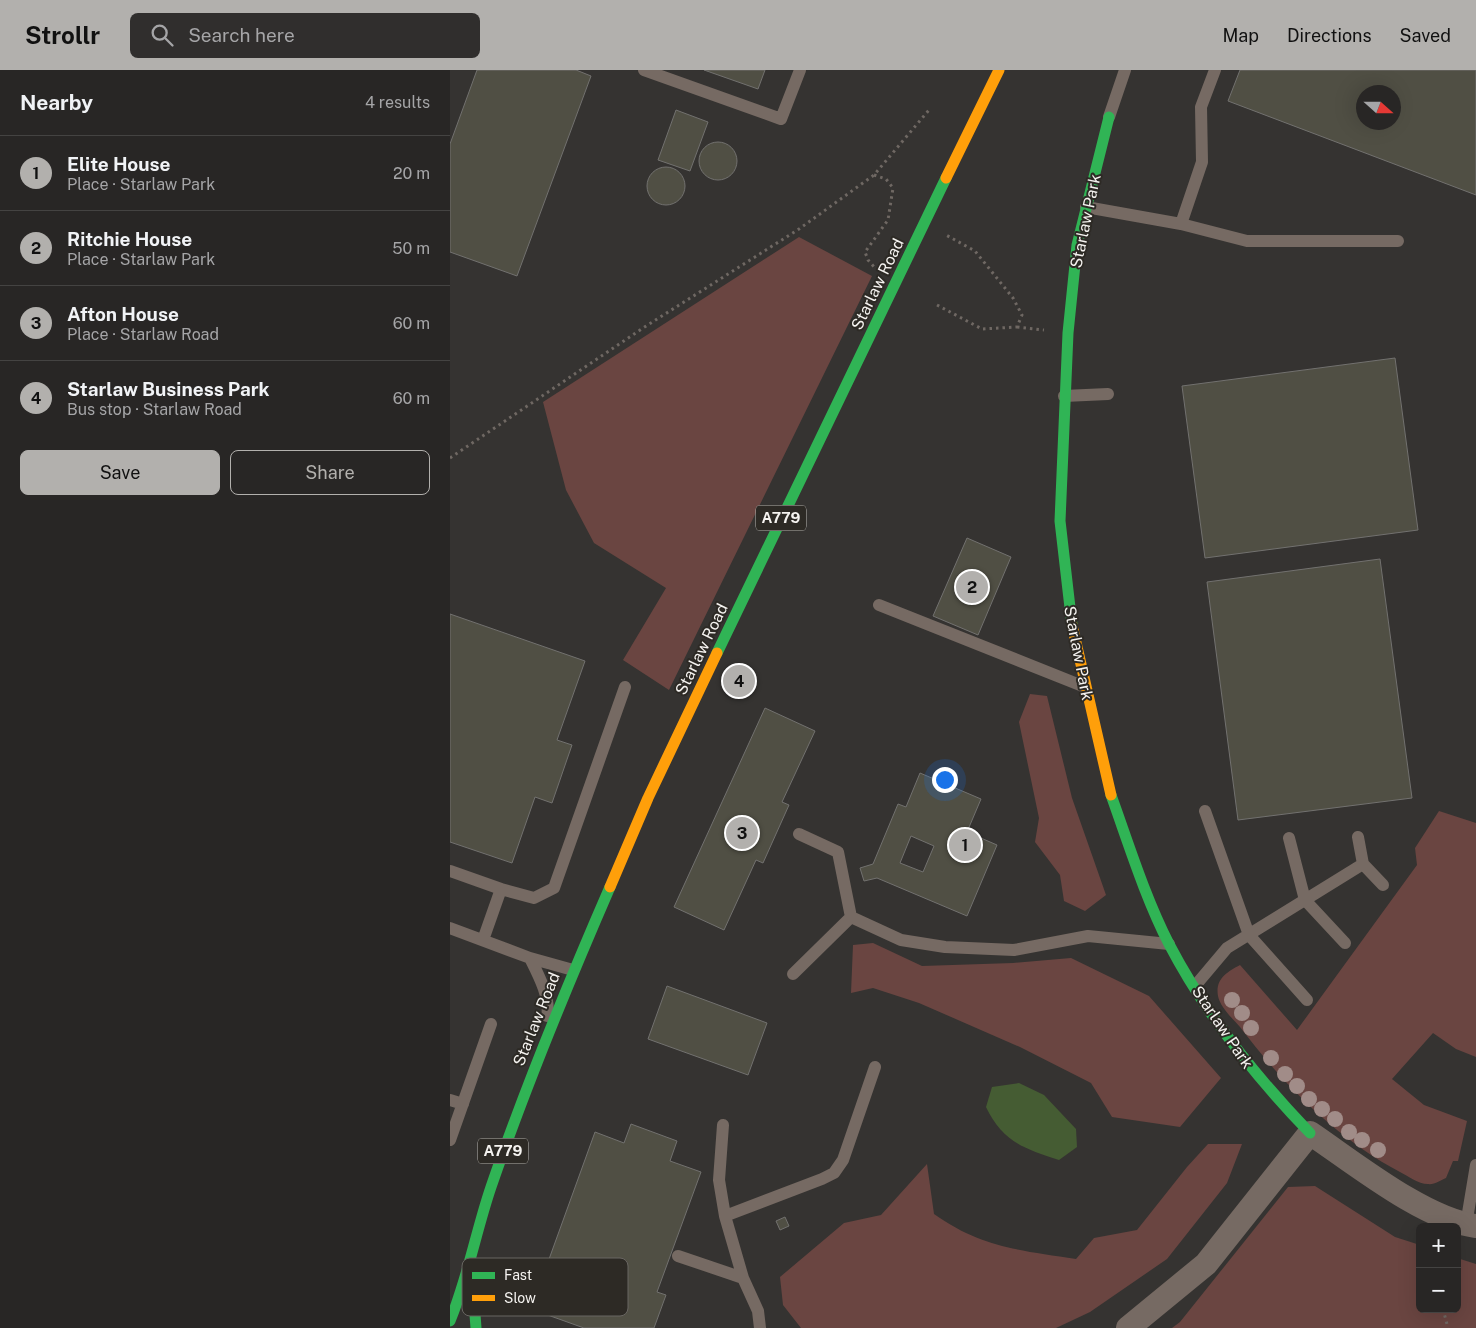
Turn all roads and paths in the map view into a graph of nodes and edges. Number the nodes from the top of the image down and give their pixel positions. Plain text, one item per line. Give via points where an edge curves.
1 (644, 70) edge
2 (800, 70) edge
3 (999, 70) edge
4 (1125, 70) edge
5 (1215, 70) edge
6 (929, 110) dead end
7 (1109, 117) joint
8 (874, 175) junction
9 (1086, 207) junction
10 (1181, 224) junction
11 (945, 235) dead end
12 (1398, 241) dead end
13 (881, 274) dead end
14 (937, 306) dead end
15 (1108, 394) dead end
16 (1064, 396) junction
17 (450, 458) edge
18 (879, 606) dead end
19 (625, 687) dead end
20 (1085, 687) junction
21 (1205, 811) dead end
22 (799, 834) dead end
23 (1358, 837) dead end
24 (1289, 838) dead end
25 (1363, 864) junction
26 (450, 871) edge
27 (1383, 885) dead end
28 (501, 889) junction
29 (1305, 900) junction
30 (851, 916) junction
31 (450, 928) edge
32 (1249, 935) junction
33 (483, 940) junction
34 (1169, 944) junction
35 (1345, 944) dead end
36 (530, 958) junction
37 (574, 970) junction
38 (793, 974) dead end
39 (1194, 986) junction
40 (1307, 1000) dead end
41 (491, 1024) dead end
42 (541, 1047) junction
43 (875, 1067) dead end
44 (450, 1100) edge
45 (463, 1104) junction
46 (723, 1125) dead end
47 (1310, 1133) junction
48 (450, 1140) edge
49 (1476, 1165) edge
50 (725, 1216) junction
51 (1471, 1225) edge
52 (678, 1256) dead end
53 (471, 1258) edge
54 (744, 1278) junction
55 (462, 1292) edge
56 (1443, 1313) edge
57 (450, 1321) edge
58 (760, 1328) edge
59 (1128, 1328) edge
60 (1448, 1328) edge

1 - 2 lane via 781,119
3 - 37 main road, Starlaw Road / A779 via 648,798
4 - 7 lane
5 - 10 lane via 1201,107 1202,162
6 - 8 path
7 - 9 main road, Starlaw Park
8 - 13 path via 886,180 893,188 888,220 865,252
8 - 17 path via 799,229 643,328
9 - 10 lane
9 - 16 main road, Starlaw Park via 1076,245
10 - 12 lane via 1247,241
11 - 14 path via 975,251 1013,298 1022,315 1017,327 982,328
15 - 16 lane
16 - 20 main road, Starlaw Park via 1060,521 1072,624
18 - 20 lane
19 - 28 lane via 554,888 534,898
20 - 34 main road, Starlaw Park via 1111,794
21 - 32 lane
22 - 30 lane via 838,852
23 - 25 lane
24 - 29 lane
25 - 27 lane
25 - 29 lane
26 - 28 lane
28 - 33 lane
29 - 32 lane
29 - 35 lane
30 - 34 lane via 901,940 945,947 1014,950 1088,936
30 - 38 lane
31 - 33 lane
32 - 39 lane via 1227,948
32 - 40 lane
33 - 36 lane
34 - 39 main road, Starlaw Park
36 - 37 lane
36 - 42 lane via 549,1009
37 - 42 main road, Starlaw Road / A779
39 - 47 main road, Starlaw Park via 1226,1037 1264,1085
41 - 45 lane
42 - 53 main road, Starlaw Road / A779 via 490,1189
43 - 50 lane via 844,1160 834,1173
44 - 45 lane
45 - 48 lane
46 - 50 lane via 719,1180
47 - 51 street, Starlaw Park via 1385,1185 1445,1218
47 - 59 street via 1206,1264
49 - 51 lane
50 - 54 lane
52 - 54 lane
54 - 58 lane via 758,1311
55 - 57 main road, Starlaw Road / A779
56 - 60 path

